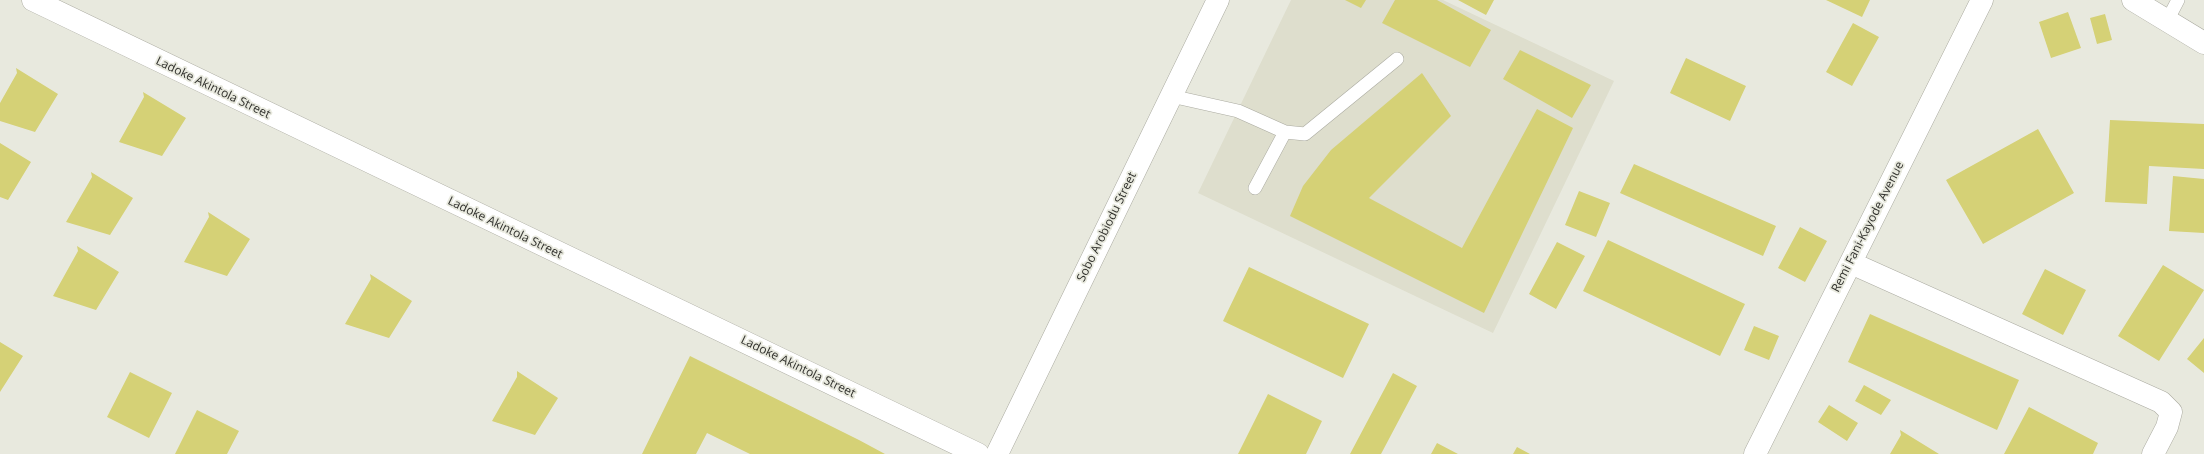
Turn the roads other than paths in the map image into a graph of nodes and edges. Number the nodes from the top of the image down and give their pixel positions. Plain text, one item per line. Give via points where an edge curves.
1 (33, 0) edge
2 (1218, 0) edge
3 (1982, 0) edge
4 (2133, 0) edge
5 (2178, 0) edge
6 (2167, 21) junction
7 (2204, 43) edge
8 (1397, 59) dead end
9 (1171, 96) junction
10 (1285, 132) junction
11 (1256, 188) dead end
12 (1851, 263) junction
13 (978, 454) edge
14 (997, 454) edge
15 (1755, 454) edge
16 (2153, 454) edge

1 - 13 street, Ladoke Akintola Street
2 - 9 street, Sobo Arobiodu Street
3 - 12 street, Remi Fani-Kayode Avenue
4 - 6 street
5 - 6 lane
6 - 7 street
8 - 10 lane via 1305,134
9 - 10 lane via 1238,111
9 - 14 street, Sobo Arobiodu Street
10 - 11 lane
12 - 15 street, Remi Fani-Kayode Avenue
12 - 16 street via 2161,402 2171,412 2167,427

